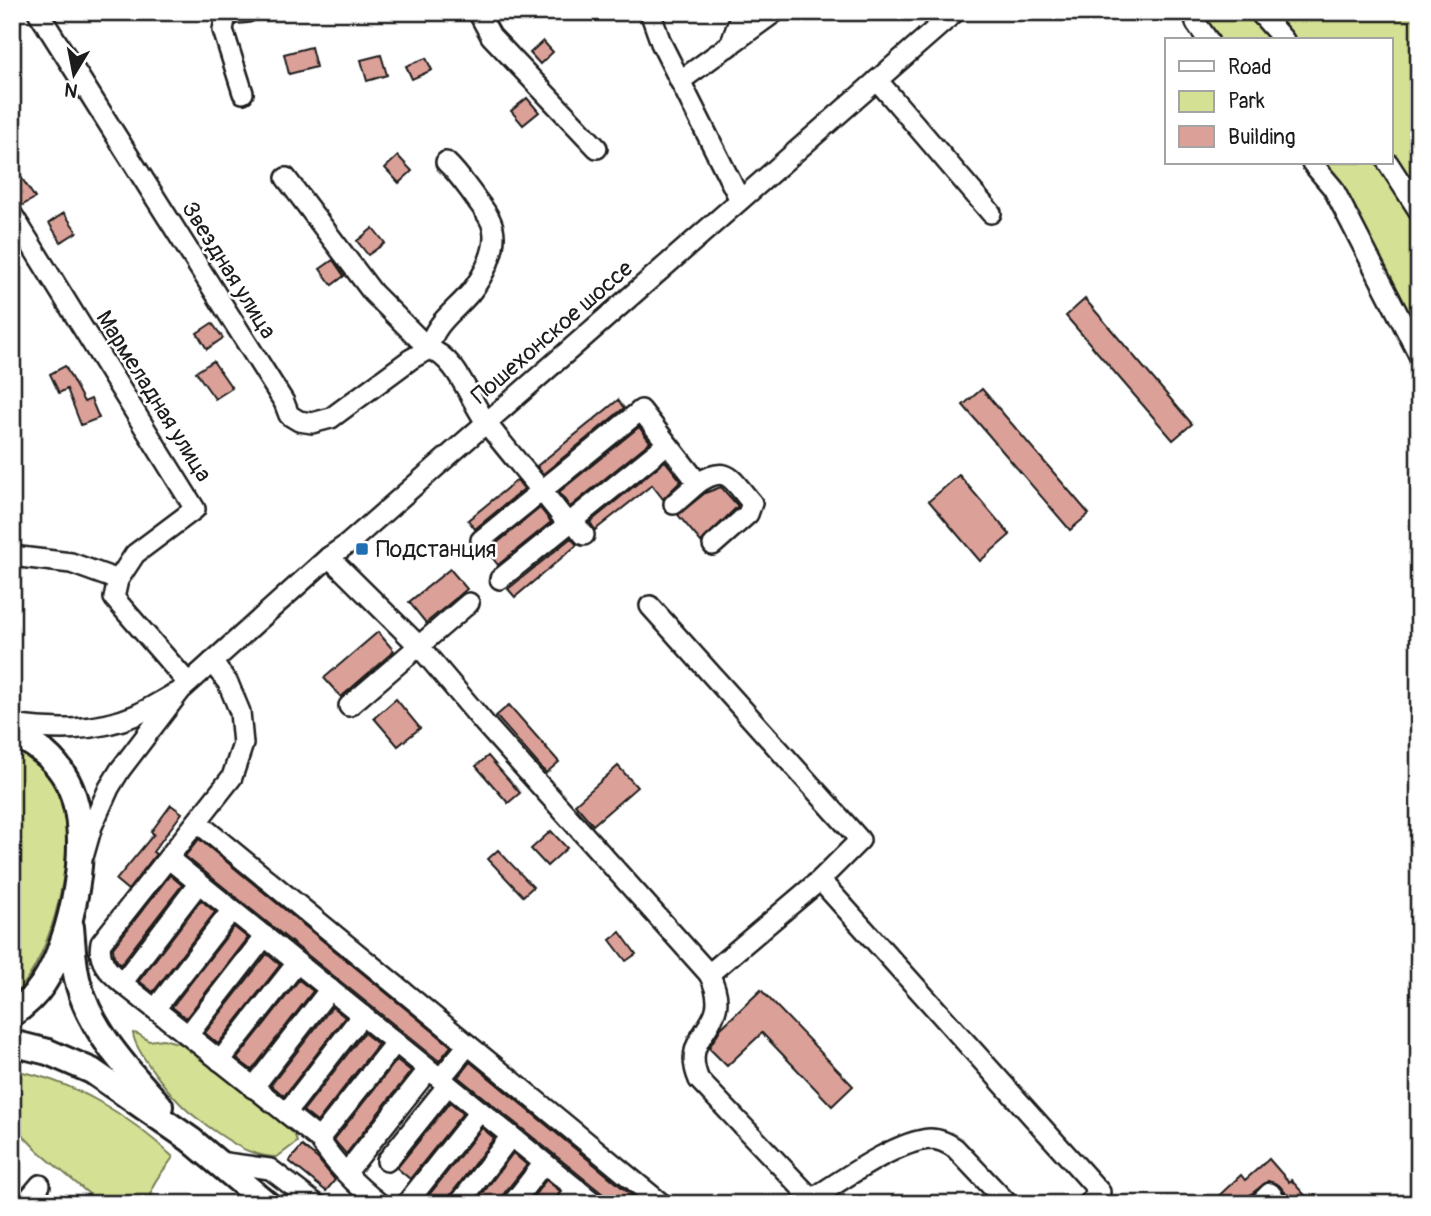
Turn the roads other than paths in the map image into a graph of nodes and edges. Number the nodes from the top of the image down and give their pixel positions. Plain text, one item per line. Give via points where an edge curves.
1 (38, 12) edge
2 (247, 12) edge
3 (478, 12) edge
4 (650, 12) edge
5 (742, 12) edge
6 (775, 12) edge
7 (955, 12) edge
8 (1195, 12) edge
9 (1259, 12) edge
10 (225, 13) edge
11 (1207, 38) edge
12 (1282, 38) edge
13 (730, 46) junction
14 (877, 80) junction
15 (680, 81) junction
16 (243, 93) dead end
17 (597, 148) dead end
18 (446, 162) dead end
19 (1313, 164) edge
20 (1389, 164) edge
21 (286, 178) dead end
22 (740, 200) junction
23 (1419, 212) edge
24 (992, 213) dead end
25 (12, 214) edge
26 (429, 349) junction
27 (1419, 355) edge
28 (485, 423) junction
29 (667, 444) junction
30 (698, 483) junction
31 (541, 489) junction
32 (674, 504) dead end
33 (568, 523) junction
34 (584, 535) dead end
35 (481, 540) dead end
36 (713, 545) dead end
37 (12, 554) edge
38 (329, 557) junction
39 (500, 579) dead end
40 (118, 580) junction
41 (469, 603) dead end
42 (650, 606) dead end
43 (419, 646) junction
44 (212, 662) junction
45 (185, 687) junction
46 (349, 706) dead end
47 (12, 726) edge
48 (12, 733) edge
49 (197, 822) junction
50 (168, 858) junction
51 (81, 865) junction
52 (820, 880) junction
53 (199, 883) junction
54 (232, 909) junction
55 (71, 916) junction
56 (265, 936) junction
57 (297, 963) junction
58 (709, 974) junction
59 (122, 983) junction
60 (330, 989) junction
61 (156, 1009) junction
62 (12, 1014) edge
63 (362, 1015) junction
64 (188, 1035) junction
65 (12, 1043) edge
66 (395, 1043) junction
67 (468, 1045) junction
68 (220, 1061) junction
69 (439, 1078) junction
70 (253, 1088) junction
71 (480, 1111) junction
72 (286, 1113) junction
73 (511, 1136) junction
74 (319, 1139) junction
75 (191, 1140) junction
76 (387, 1161) dead end
77 (218, 1162) junction
78 (544, 1163) junction
79 (347, 1172) junction
80 (40, 1185) dead end
81 (572, 1197) edge
82 (24, 1204) edge
83 (267, 1204) edge
84 (316, 1204) edge
85 (380, 1204) edge
86 (406, 1204) edge
87 (459, 1204) edge
88 (512, 1204) edge
89 (595, 1204) edge
90 (662, 1204) edge
91 (1007, 1204) edge
92 (1088, 1204) edge
93 (1259, 1204) edge
94 (1279, 1204) edge

1 - 26 street, Звездная улица via 289,415 312,423 331,418
2 - 10 street
3 - 17 street via 491,36
4 - 15 street
5 - 13 street
6 - 13 street
7 - 14 street, Пошехонское шоссе
8 - 11 street via 1196,23
9 - 12 street
10 - 16 street via 223,30
13 - 15 street
14 - 22 street, Пошехонское шоссе
14 - 24 street
15 - 22 street
18 - 26 street via 493,226 495,240 470,294 431,338
19 - 27 street via 1334,188
20 - 23 street
21 - 26 street via 373,293
22 - 28 street, Пошехонское шоссе
25 - 40 street, Мармеладная улица via 195,509 135,554
26 - 28 street via 439,352 461,379
28 - 31 street
28 - 38 street, Пошехонское шоссе
29 - 30 street
29 - 31 street via 640,410
29 - 33 street
30 - 32 street
30 - 36 street via 710,475 726,474 752,503 748,514
31 - 33 street
31 - 35 street
33 - 34 street via 576,524
33 - 39 street
37 - 40 street via 71,563
38 - 43 street
38 - 44 street, Пошехонское шоссе
40 - 45 street via 114,597
41 - 43 street
42 - 52 street via 860,840
43 - 46 street
43 - 58 street
44 - 45 street, Пошехонское шоссе
44 - 49 street via 228,683 240,712 243,744 232,777
45 - 47 street via 136,715 100,726 60,730
45 - 51 street via 120,769 92,826
48 - 51 main road via 54,761 71,788
49 - 50 street
49 - 67 street
50 - 53 street
50 - 59 street via 101,943 102,961
51 - 55 main road
52 - 58 street
52 - 92 street via 1100,1192
53 - 54 street
53 - 59 street
54 - 56 street
54 - 61 street
55 - 62 main road via 44,983
55 - 75 main road via 78,984 91,1016 125,1066
56 - 57 street
56 - 64 street
57 - 60 street
57 - 68 street
58 - 91 street via 717,1007 694,1050 699,1080 812,1199 887,1154 928,1139 956,1148
59 - 61 street
60 - 63 street
60 - 70 street
61 - 64 street
63 - 66 street
63 - 72 street
64 - 68 street
65 - 75 main road via 92,1071
66 - 69 street
66 - 74 street
67 - 69 street
67 - 90 street
68 - 70 street
69 - 71 street
69 - 76 street
69 - 79 street
70 - 72 street
71 - 73 street
71 - 86 street
72 - 74 street
73 - 78 street
73 - 87 street
74 - 79 street
75 - 77 main road
77 - 83 main road
77 - 84 street via 270,1169
78 - 81 street
78 - 88 street
79 - 85 street
80 - 82 street
81 - 89 street
93 - 94 street via 1270,1193

